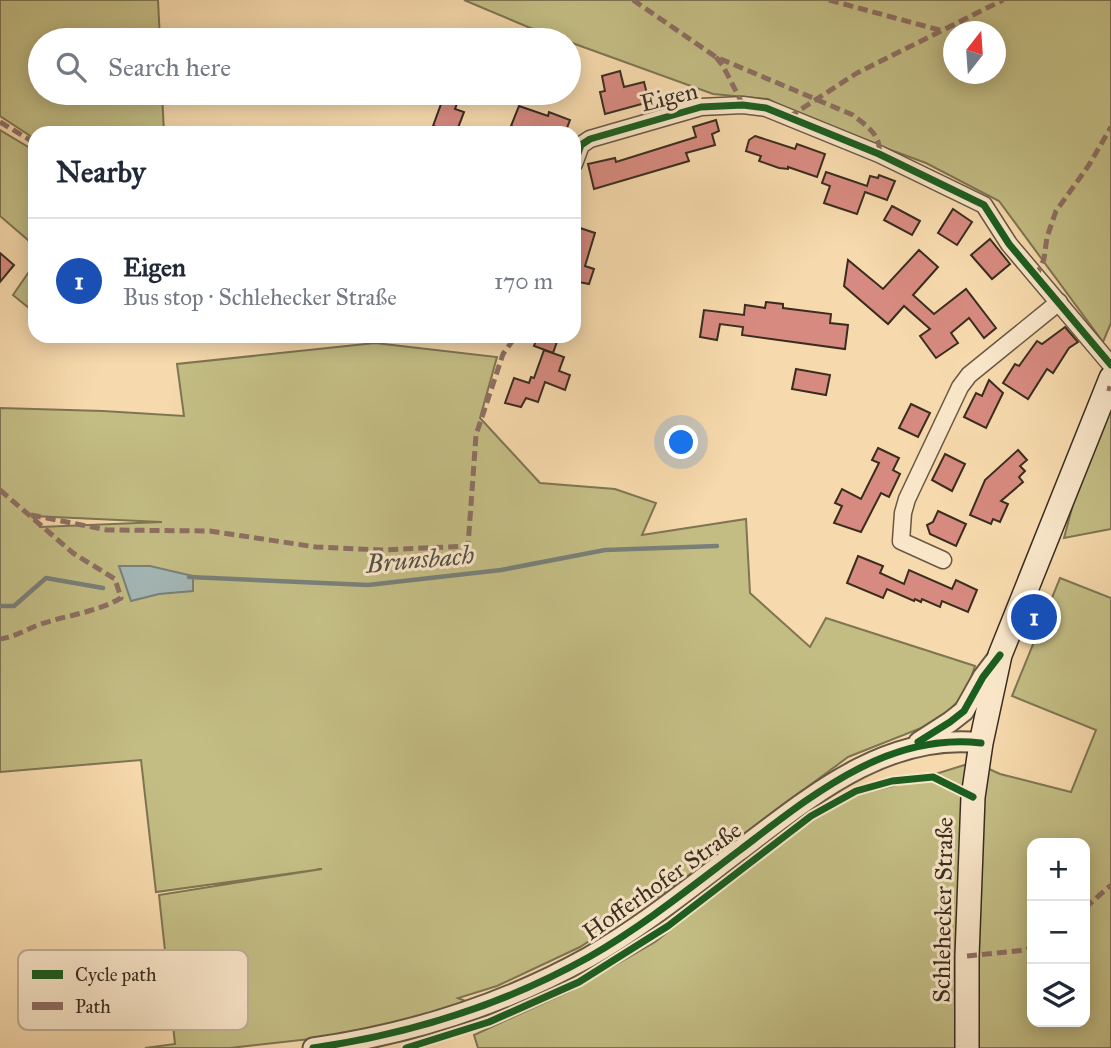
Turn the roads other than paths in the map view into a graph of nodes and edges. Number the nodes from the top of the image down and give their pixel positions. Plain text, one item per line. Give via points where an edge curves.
1 (581, 145) edge
2 (1059, 302) junction
3 (1111, 365) edge
4 (1111, 378) edge
5 (943, 561) dead end
6 (1000, 655) junction
7 (981, 743) junction
8 (903, 751) junction
9 (313, 1048) edge
10 (967, 1048) edge

1 - 2 street, Eigen via 669,116 722,105 766,108 914,170 984,205 1009,244
2 - 3 street, Eigen
2 - 5 street via 968,374 907,499 901,541
4 - 6 main road, Schlehecker Straße
6 - 7 main road, Schlehecker Straße
6 - 8 street via 964,710
7 - 8 street, Hofferhofer Straße via 956,740
7 - 10 main road, Schlehecker Straße via 970,848
8 - 9 street, Hofferhofer Straße via 818,791 649,919 556,974 442,1021

